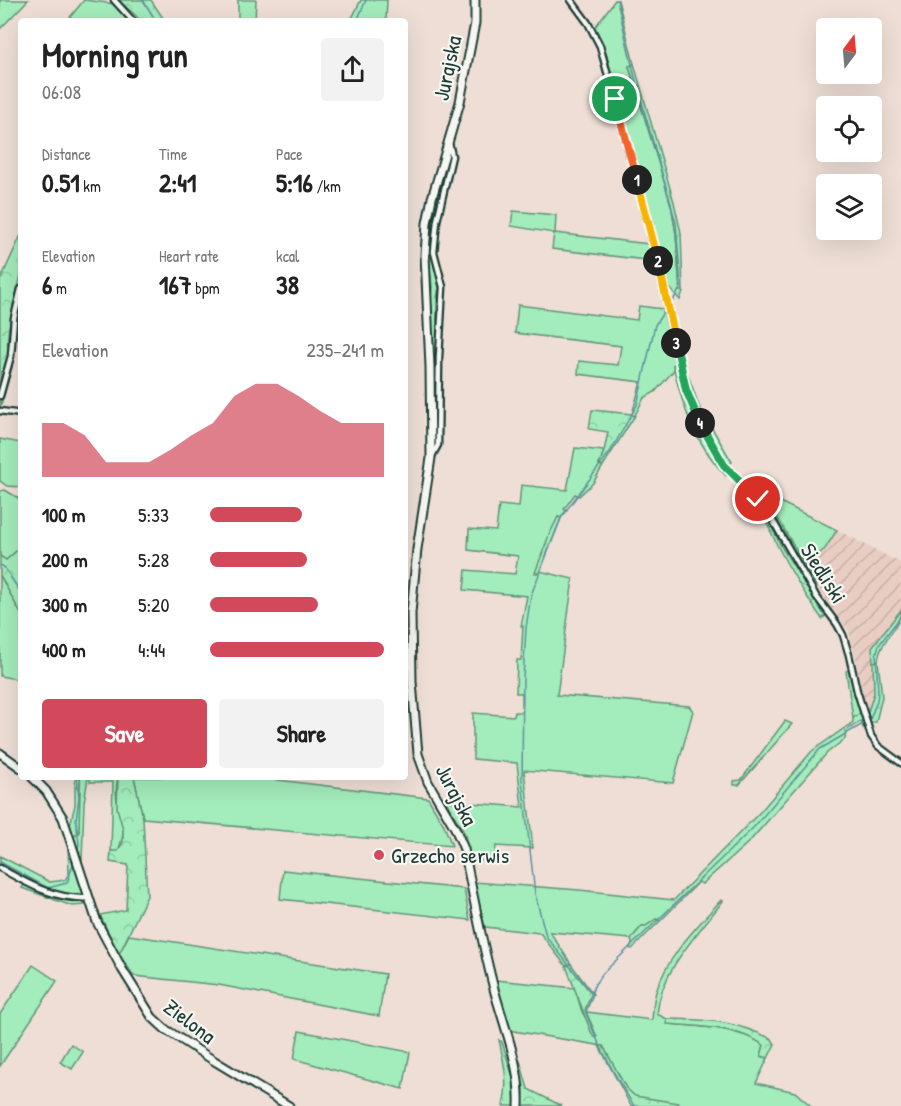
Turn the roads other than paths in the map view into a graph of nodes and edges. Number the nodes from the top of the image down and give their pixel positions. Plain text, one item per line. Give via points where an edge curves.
1 (114, 0) edge
2 (475, 0) edge
3 (571, 0) edge
4 (130, 18) edge
5 (449, 142) junction
6 (18, 301) edge
7 (0, 396) edge
8 (0, 411) edge
9 (18, 414) edge
10 (431, 458) junction
11 (0, 753) edge
12 (901, 763) edge
13 (18, 766) edge
14 (35, 780) edge
15 (0, 868) edge
16 (89, 898) junction
17 (290, 1106) edge
18 (519, 1106) edge

1 - 4 street
2 - 5 street, Jurajska via 467,68
3 - 12 street, Siedliski via 600,46 651,233 686,390 700,424 724,465 769,514 816,596 837,624 871,736
5 - 10 street, Jurajska via 432,198 426,242
5 - 10 street, Jurajska via 452,156 434,252 443,287 438,445
6 - 7 street via 10,363
8 - 9 street
10 - 18 street, Jurajska via 411,613 418,754 428,782 464,849 490,972 517,1073
11 - 13 street
14 - 16 street, Zielona via 63,818
15 - 16 street via 45,891
16 - 17 street, Zielona via 103,933 152,1017 213,1060

